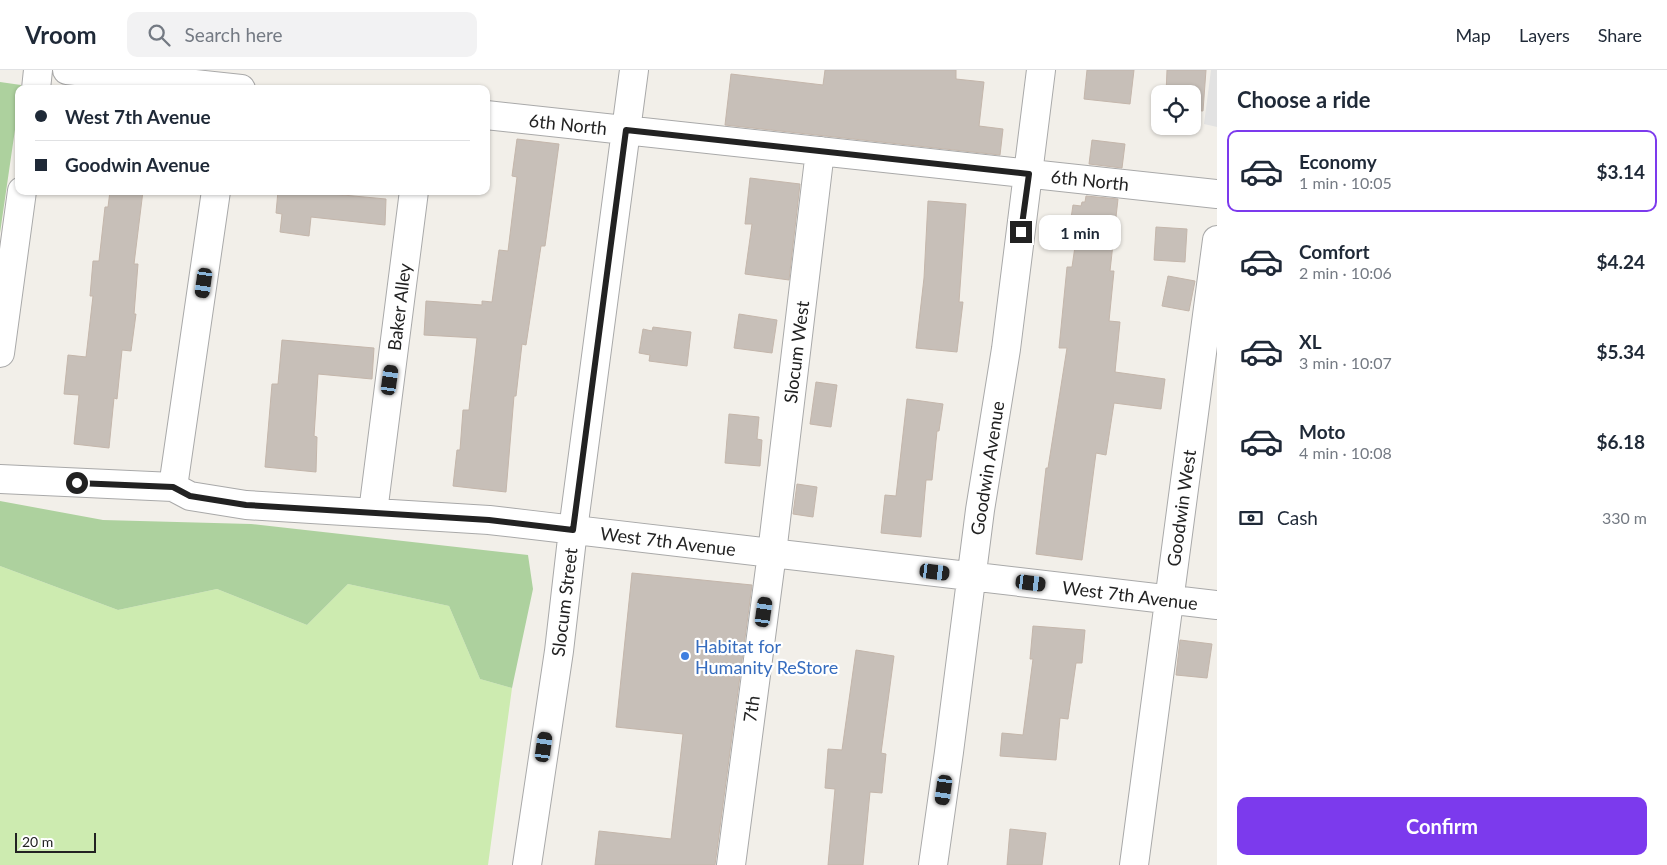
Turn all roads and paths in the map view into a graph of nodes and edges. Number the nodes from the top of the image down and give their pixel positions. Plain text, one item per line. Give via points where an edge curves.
1 (38, 70) edge
2 (67, 70) edge
3 (634, 70) edge
4 (1041, 70) edge
5 (234, 84) edge
6 (36, 85) edge
7 (490, 115) edge
8 (626, 130) junction
9 (820, 151) junction
10 (1029, 174) junction
11 (1217, 194) edge
12 (21, 195) edge
13 (215, 195) edge
14 (413, 195) edge
15 (1217, 240) edge
16 (0, 353) edge
17 (0, 479) edge
18 (173, 487) junction
19 (373, 512) junction
20 (573, 530) junction
21 (772, 553) junction
22 (972, 576) junction
23 (1169, 600) junction
24 (1217, 605) edge
25 (527, 865) edge
26 (731, 865) edge
27 (933, 865) edge
28 (1134, 865) edge

1 - 6 street
2 - 5 street
3 - 8 street, Slocum Street
4 - 10 street, Goodwin Avenue
7 - 8 street, 6th North
8 - 9 street, 6th North
8 - 20 street, Slocum Street
9 - 10 street, 6th North
9 - 21 street, Slocum West
10 - 11 street, 6th North
10 - 22 street, Goodwin Avenue
12 - 16 street
13 - 18 street
14 - 19 street, Baker Alley
15 - 23 street, Goodwin West
17 - 18 street, West 7th Avenue
18 - 19 street, West 7th Avenue via 190,496 246,505
19 - 20 street, West 7th Avenue
20 - 21 street, West 7th Avenue
20 - 25 street, Slocum Street via 559,652
21 - 22 street, West 7th Avenue
21 - 26 street, 7th
22 - 23 street, West 7th Avenue
22 - 27 street, Goodwin Avenue
23 - 24 street, West 7th Avenue
23 - 28 street, Goodwin West

